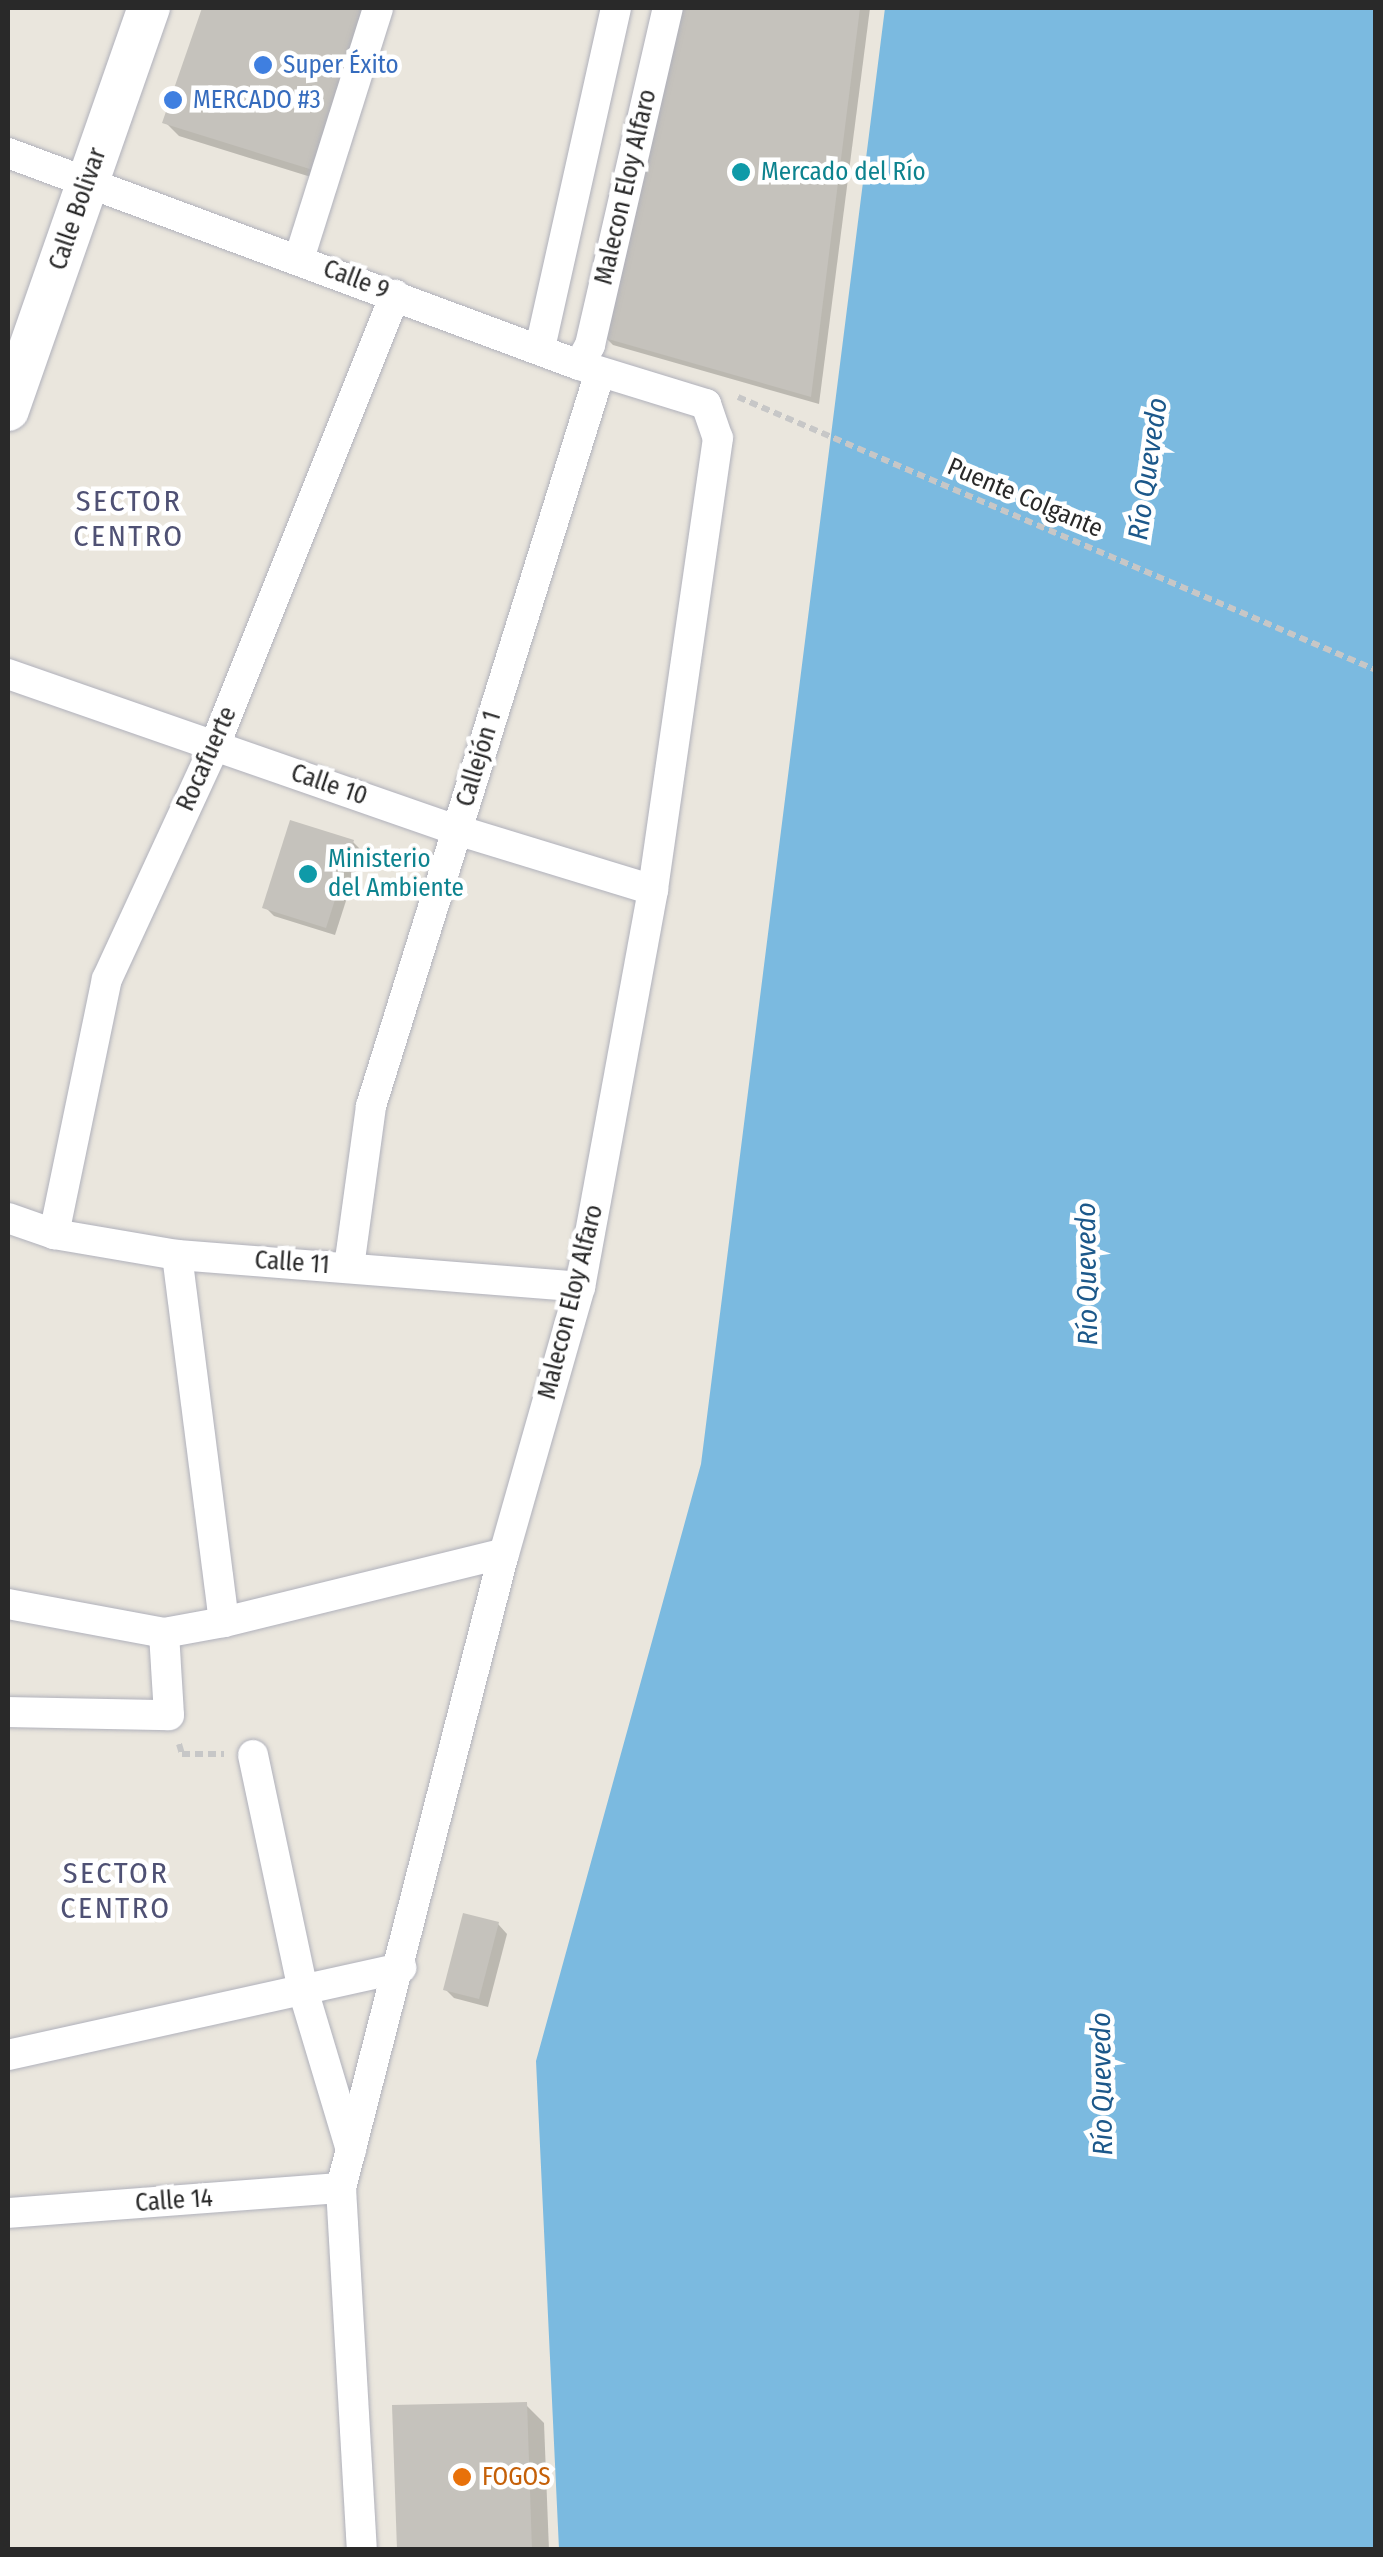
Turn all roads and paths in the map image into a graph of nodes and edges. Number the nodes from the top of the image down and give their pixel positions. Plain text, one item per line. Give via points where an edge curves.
1 (149, 8) edge
2 (378, 8) edge
3 (616, 8) edge
4 (668, 8) edge
5 (8, 153) edge
6 (87, 184) junction
7 (299, 259) junction
8 (394, 295) junction
9 (540, 348) junction
10 (589, 369) junction
11 (719, 399) junction
12 (8, 410) edge
13 (1376, 670) edge
14 (8, 674) edge
15 (215, 745) junction
16 (457, 830) junction
17 (653, 890) junction
18 (8, 1218) edge
19 (54, 1234) junction
20 (177, 1255) junction
21 (349, 1266) junction
22 (580, 1287) junction
23 (504, 1554) junction
24 (8, 1604) edge
25 (224, 1622) junction
26 (164, 1633) junction
27 (8, 1712) edge
28 (169, 1715) junction
29 (254, 1755) joint
30 (401, 1968) junction
31 (303, 1990) junction
32 (8, 2054) edge
33 (352, 2153) junction
34 (341, 2188) junction
35 (8, 2214) edge
36 (362, 2550) edge

1 - 6 main road, Calle Bolivar
2 - 7 street
3 - 9 street, Malecon Eloy Alfaro
4 - 10 street, Malecon Eloy Alfaro
5 - 6 street, Calle 9
6 - 7 street, Calle 9
6 - 12 main road, Calle Bolivar
7 - 8 street, Calle 9
8 - 9 street, Calle 9
8 - 15 street, Rocafuerte
9 - 10 street, Calle 9
10 - 11 street, Calle 9
10 - 16 street, Callejón 1
11 - 13 path, Puente Colgante
11 - 17 street, Malecon Eloy Alfaro
14 - 15 street, Calle 10
15 - 16 street, Calle 10
15 - 19 street, Rocafuerte via 107,979
16 - 17 street, Calle 10
16 - 21 street, Callejón 1 via 372,1106
17 - 22 street, Malecon Eloy Alfaro
18 - 19 street, Calle 11
19 - 20 street, Calle 11
20 - 21 street, Calle 11
20 - 25 street
21 - 22 street, Calle 11
22 - 23 street, Malecon Eloy Alfaro
23 - 25 street
23 - 30 street, Malecon Eloy Alfaro
24 - 26 street
25 - 26 street
26 - 28 street
27 - 28 street
28 - 29 path via 182,1754
29 - 31 street
30 - 31 street
30 - 33 street, Malecon Eloy Alfaro
31 - 32 street
31 - 33 street
33 - 34 street, Malecon Eloy Alfaro
34 - 35 street, Calle 14
34 - 36 street

